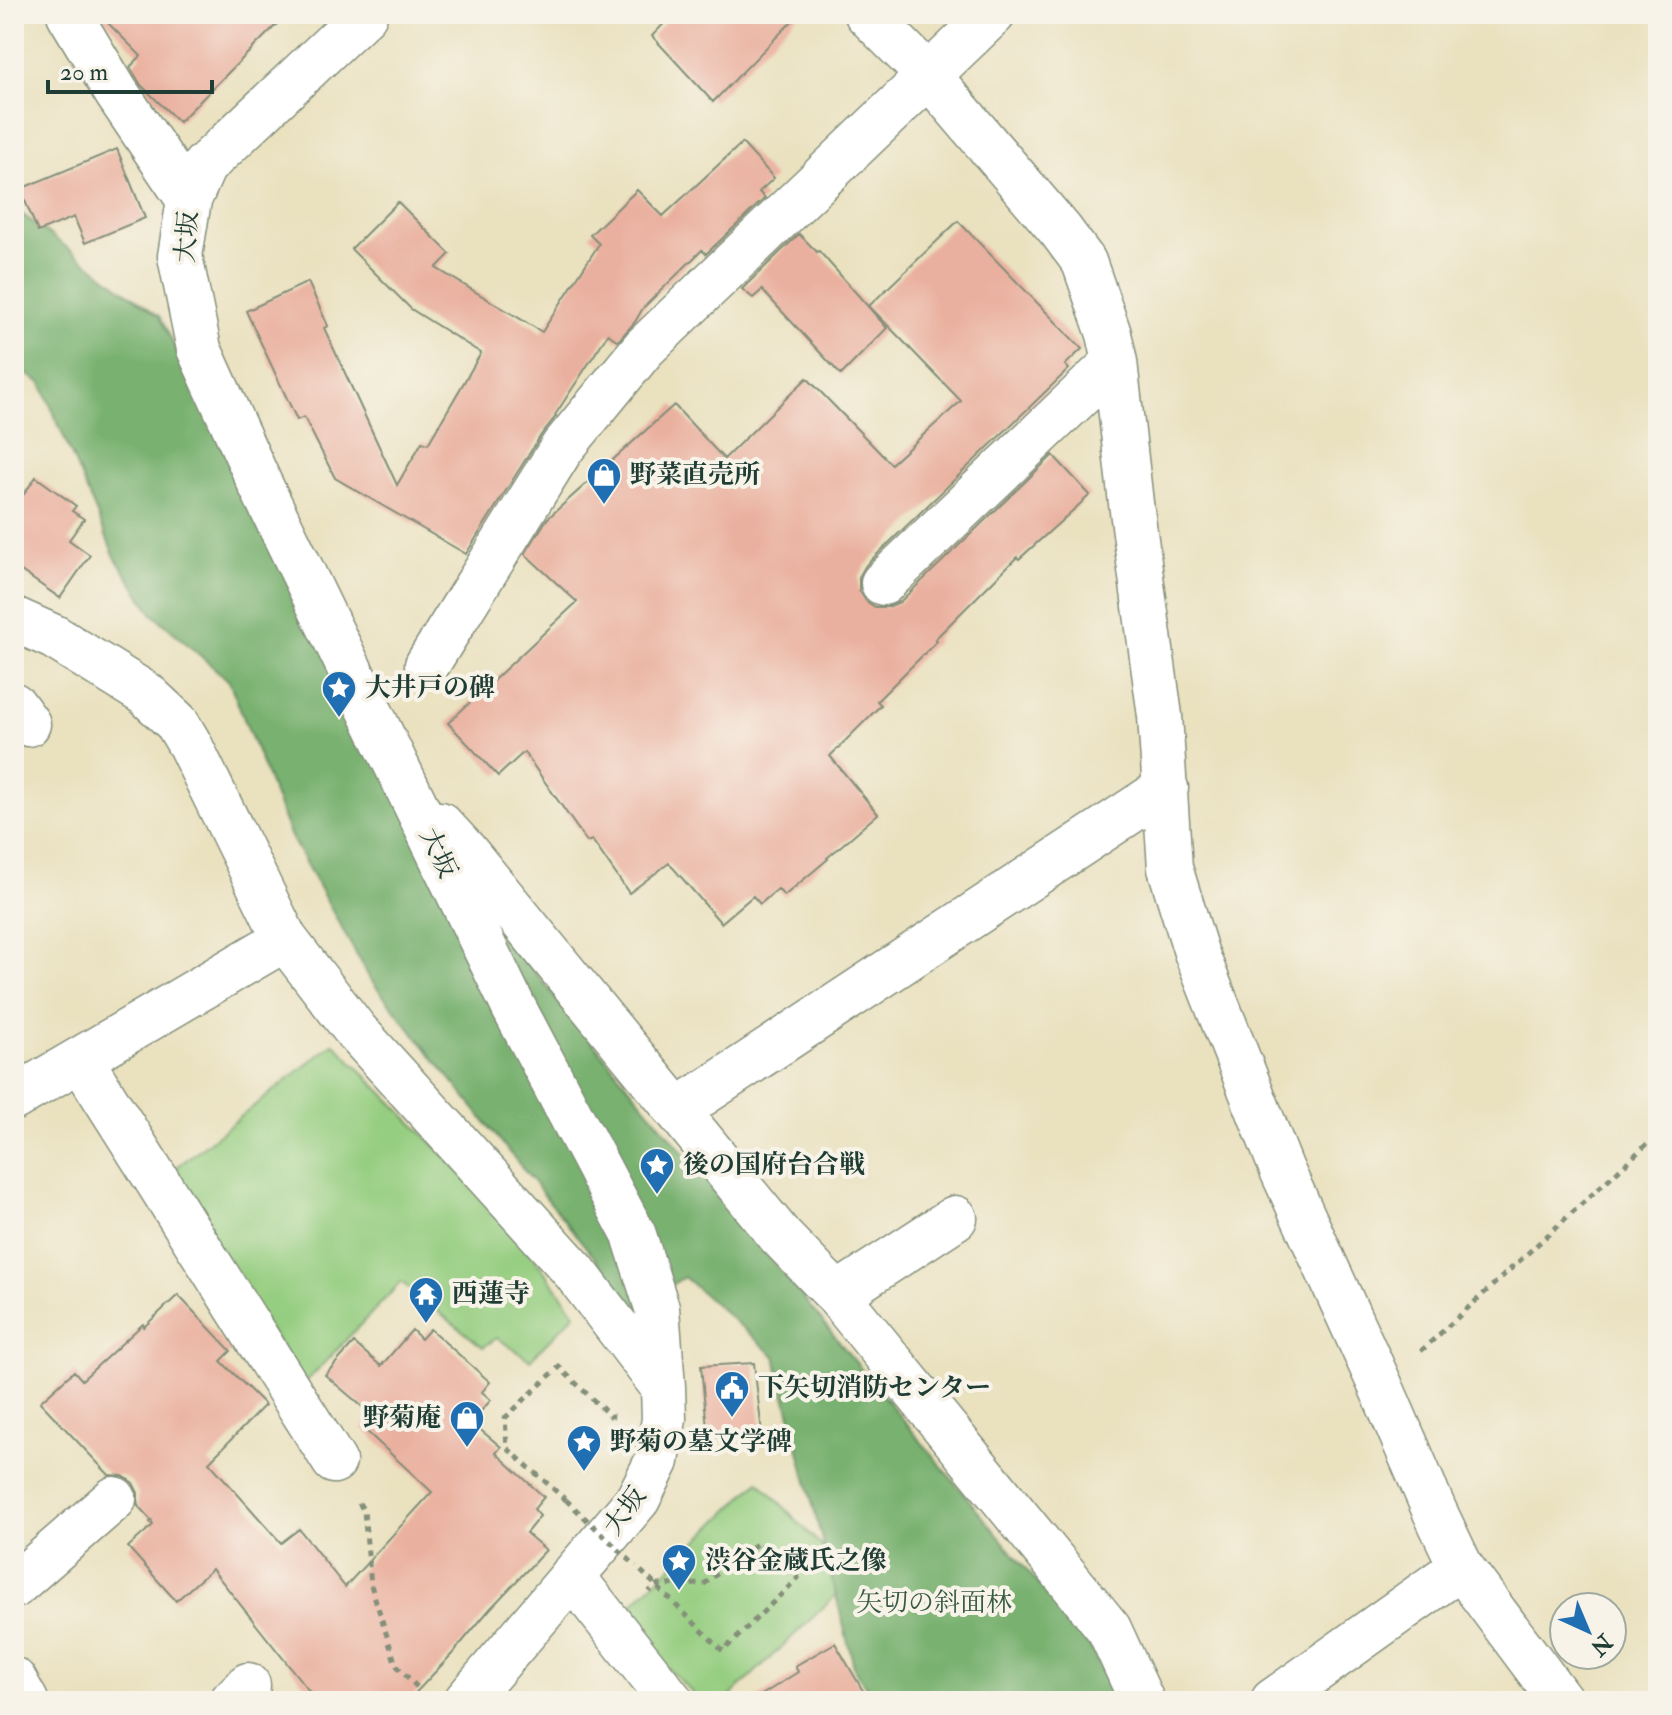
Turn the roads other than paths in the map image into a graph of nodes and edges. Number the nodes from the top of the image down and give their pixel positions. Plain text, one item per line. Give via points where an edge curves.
1 (69, 14) edge
2 (365, 14) edge
3 (867, 14) edge
4 (993, 14) edge
5 (929, 76) junction
6 (189, 200) junction
7 (1115, 362) junction
8 (883, 583) dead end
9 (14, 619) edge
10 (427, 665) dead end
11 (1166, 788) junction
12 (408, 791) junction
13 (285, 939) junction
14 (81, 1060) junction
15 (14, 1098) edge
16 (678, 1110) junction
17 (955, 1218) dead end
18 (837, 1295) junction
19 (663, 1387) junction
20 (334, 1461) road end
21 (114, 1499) dead end
22 (1461, 1567) junction
23 (572, 1576) junction
24 (14, 1586) edge
25 (14, 1680) edge
26 (26, 1701) edge
27 (466, 1701) edge
28 (671, 1701) edge
29 (1142, 1701) edge
30 (1273, 1701) edge
31 (1561, 1701) edge

1 - 6 street
2 - 6 street, 大坂 via 204,166
3 - 5 street
4 - 5 street
5 - 7 street via 1084,262
5 - 10 street via 644,348 562,448
6 - 12 street, 大坂 via 180,256 199,349
7 - 8 street
7 - 11 street
9 - 13 street via 54,637 146,694 177,723
11 - 16 street
11 - 22 street via 1170,868 1196,952 1282,1170
12 - 16 street via 465,851
12 - 19 street, 大坂 via 634,1235 657,1308
13 - 14 street
13 - 19 street via 356,1031 574,1271
14 - 15 street
14 - 20 street
16 - 18 street via 780,1236
17 - 18 street
18 - 29 street via 1109,1629
19 - 23 street, 大坂 via 657,1461 638,1499
21 - 24 street
22 - 30 street
22 - 31 street
23 - 27 street, 大坂
23 - 28 street
25 - 26 street

